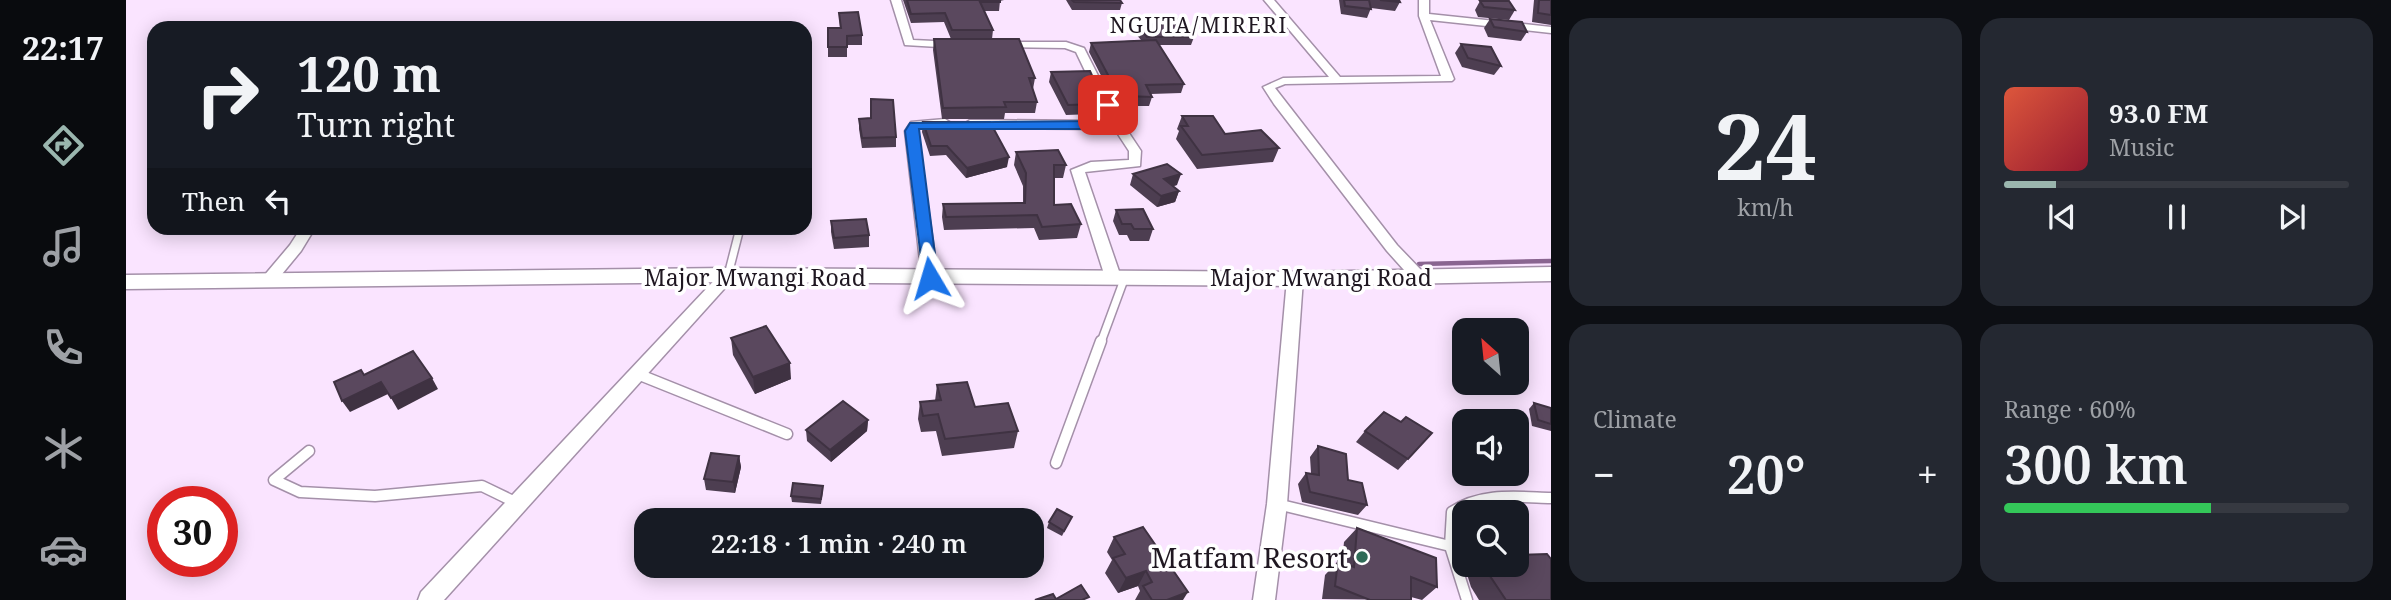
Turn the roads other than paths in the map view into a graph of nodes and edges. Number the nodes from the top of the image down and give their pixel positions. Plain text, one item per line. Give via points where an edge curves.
1 (896, 0) edge
2 (1269, 0) edge
3 (1424, 0) edge
4 (1423, 16) junction
5 (1551, 30) edge
6 (1338, 81) junction
7 (1115, 121) junction
8 (304, 235) edge
9 (738, 235) edge
10 (1551, 274) edge
11 (729, 275) junction
12 (1418, 276) junction
13 (1119, 277) junction
14 (930, 278) junction
15 (1295, 279) junction
16 (268, 281) junction
17 (126, 282) edge
18 (635, 373) junction
19 (786, 434) dead end
20 (309, 451) dead end
21 (1056, 463) dead end
22 (1551, 498) edge
23 (517, 503) junction
24 (1277, 504) junction
25 (1450, 546) junction
26 (429, 600) edge
27 (1264, 600) edge
28 (1467, 600) edge

1 - 7 street via 909,43 1066,45 1080,50
2 - 6 street
3 - 4 street
4 - 5 street
4 - 6 street via 1448,79
6 - 12 street via 1283,81 1269,87
7 - 13 street via 1135,151 1135,163 1078,170
7 - 14 street via 1097,125 915,125 911,131
8 - 16 street
9 - 11 lane
10 - 12 street, Major Mwangi Road
11 - 14 street, Major Mwangi Road
11 - 16 street, Major Mwangi Road
11 - 18 street
12 - 15 street, Major Mwangi Road
13 - 14 street, Major Mwangi Road
13 - 15 street, Major Mwangi Road
13 - 21 lane
15 - 24 street
16 - 17 street, Major Mwangi Road
18 - 19 lane
18 - 23 street
20 - 23 lane via 274,480 300,492 375,496 482,486
22 - 25 lane via 1480,498 1462,504 1452,512
23 - 26 street
24 - 25 lane
24 - 27 street
25 - 28 lane

